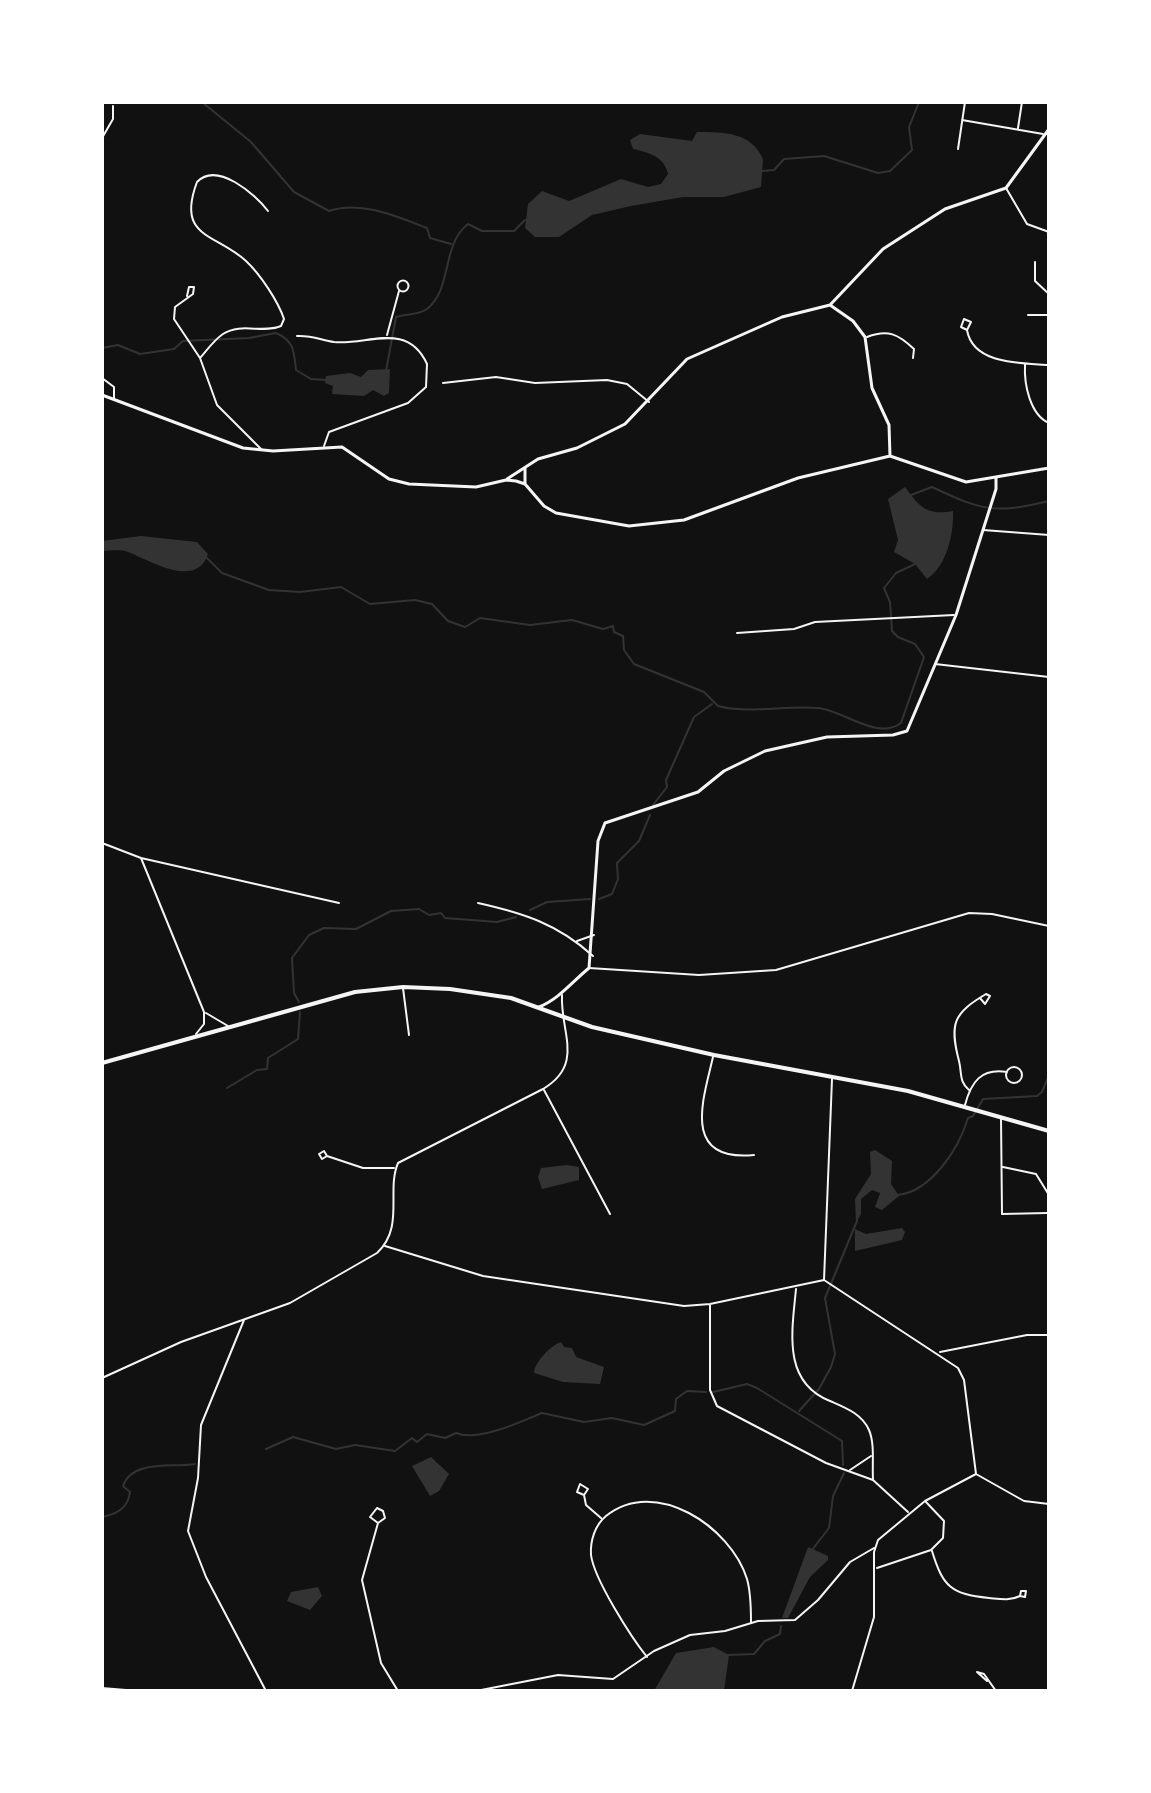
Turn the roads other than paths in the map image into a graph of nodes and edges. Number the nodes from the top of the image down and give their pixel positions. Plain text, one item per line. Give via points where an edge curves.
1 (965, 102) edge
2 (1022, 102) edge
3 (113, 106) dead end
4 (962, 120) junction
5 (1018, 129) junction
6 (1049, 129) edge
7 (1045, 134) junction
8 (102, 138) edge
9 (958, 149) dead end
10 (1006, 188) junction
11 (268, 211) dead end
12 (1049, 232) edge
13 (1035, 262) dead end
14 (399, 291) dead end
15 (1049, 294) edge
16 (187, 296) dead end
17 (830, 305) junction
18 (1028, 315) dead end
19 (1049, 315) edge
20 (967, 330) dead end
21 (297, 336) dead end
22 (387, 337) junction
23 (865, 337) junction
24 (200, 358) junction
25 (913, 358) dead end
26 (1025, 363) junction
27 (1049, 365) edge
28 (102, 378) edge
29 (443, 383) dead end
30 (102, 395) edge
31 (114, 398) junction
32 (649, 402) junction
33 (1049, 423) edge
34 (324, 446) junction
35 (263, 451) junction
36 (890, 456) junction
37 (525, 468) junction
38 (1049, 468) edge
39 (995, 476) junction
40 (506, 480) junction
41 (525, 484) junction
42 (983, 530) junction
43 (1049, 535) edge
44 (956, 615) junction
45 (737, 633) dead end
46 (934, 664) junction
47 (1049, 677) edge
48 (102, 843) edge
49 (141, 858) junction
50 (339, 903) dead end
51 (478, 903) dead end
52 (1049, 926) edge
53 (594, 935) junction
54 (577, 941) junction
55 (593, 956) junction
56 (589, 968) junction
57 (403, 987) junction
58 (562, 994) junction
59 (980, 998) dead end
60 (539, 1007) junction
61 (204, 1012) junction
62 (566, 1019) junction
63 (229, 1026) junction
64 (195, 1035) junction
65 (409, 1035) dead end
66 (714, 1055) junction
67 (102, 1063) edge
68 (1007, 1072) dead end
69 (832, 1079) junction
70 (543, 1089) junction
71 (969, 1090) junction
72 (964, 1107) junction
73 (1001, 1117) junction
74 (1049, 1131) edge
75 (754, 1155) dead end
76 (327, 1156) dead end
77 (1001, 1167) junction
78 (395, 1168) junction
79 (1049, 1195) edge
80 (1049, 1206) edge
81 (1047, 1213) junction
82 (610, 1214) dead end
83 (1049, 1223) edge
84 (385, 1246) junction
85 (827, 1283) junction
86 (796, 1287) junction
87 (710, 1304) junction
88 (244, 1320) junction
89 (1049, 1335) edge
90 (938, 1352) junction
91 (102, 1378) edge
92 (871, 1456) junction
93 (849, 1471) junction
94 (976, 1474) junction
95 (873, 1480) junction
96 (584, 1495) dead end
97 (925, 1501) junction
98 (1049, 1504) edge
99 (909, 1513) junction
100 (602, 1519) junction
101 (378, 1523) dead end
102 (874, 1548) junction
103 (931, 1550) junction
104 (874, 1569) junction
105 (1020, 1596) dead end
106 (751, 1623) junction
107 (647, 1657) junction
108 (987, 1681) dead end
109 (102, 1688) edge
110 (138, 1691) edge
111 (266, 1691) edge
112 (398, 1691) edge
113 (476, 1691) edge
114 (852, 1691) edge
115 (996, 1691) edge

1 - 4 street
2 - 5 street
3 - 8 street via 113,119
4 - 5 street
4 - 9 street
5 - 7 street
6 - 7 street
7 - 10 street
10 - 12 street via 1027,224
10 - 17 street via 945,209 883,249
11 - 24 street via 229,179 207,176 197,182 194,225 246,261 284,319 274,329 224,333
13 - 15 street via 1035,281
14 - 22 street
16 - 24 street via 173,313
17 - 23 street
17 - 32 street via 780,318 687,359
18 - 19 street
20 - 26 street via 969,341 991,357
21 - 22 street via 340,342
22 - 34 street via 420,352 428,370 426,387 408,403 329,432
23 - 25 street via 897,335 914,349
23 - 36 street via 872,388 891,436
24 - 35 street via 217,405
26 - 27 street
26 - 33 street via 1025,386 1039,415
28 - 31 street via 114,387
29 - 32 street via 496,377 535,383 607,380 627,384
30 - 31 street
31 - 35 street via 218,441
32 - 37 street via 610,432
34 - 35 street
34 - 40 street via 349,450 403,484 476,487
36 - 39 street via 966,482
36 - 41 street via 798,478 684,520 648,527 556,513
37 - 40 street
37 - 41 street
38 - 39 street
39 - 42 street
40 - 41 street
42 - 43 street
42 - 44 street
44 - 45 street via 891,616
44 - 46 street
46 - 47 street
46 - 53 street via 910,726 901,734 827,737 765,751 724,771 698,792 605,823 598,841
48 - 49 street
49 - 50 street
49 - 61 street
51 - 54 street via 544,921
52 - 56 street via 969,913 776,970 714,975
53 - 54 street
53 - 55 street
54 - 55 street
55 - 56 street
56 - 58 street
57 - 60 main road via 486,992
57 - 63 main road via 355,992
57 - 65 street
58 - 60 street
58 - 62 street
59 - 71 street via 961,1011 954,1035 961,1082
60 - 62 main road
61 - 63 street
61 - 64 street via 204,1024
62 - 66 main road
62 - 70 street via 567,1064
63 - 64 main road
64 - 67 main road
66 - 69 main road
66 - 75 street via 699,1118 701,1132 719,1149
68 - 71 street via 985,1073
69 - 72 main road via 908,1091
69 - 85 street
70 - 78 street via 403,1159
70 - 82 street
71 - 72 street
72 - 73 main road
73 - 74 main road
73 - 77 street
76 - 78 street via 350,1166
77 - 79 street via 1036,1174
77 - 81 street via 1002,1214
78 - 84 street via 396,1204
80 - 81 street
81 - 83 street
84 - 87 street via 483,1276 665,1303
84 - 88 street via 309,1293
85 - 86 street
85 - 90 street
86 - 87 street
86 - 92 street via 790,1345 797,1370 816,1396 850,1410 865,1423 872,1439
87 - 93 street via 710,1390 717,1406
88 - 91 street
88 - 111 street via 201,1425 188,1531
89 - 90 street
90 - 94 street via 964,1380
92 - 93 street
92 - 95 street
93 - 95 street
94 - 97 street
94 - 98 street via 1024,1501
95 - 99 street
96 - 100 street via 589,1509
97 - 99 street
97 - 103 street via 944,1521 943,1538
99 - 102 street
100 - 106 street via 620,1507 646,1502 691,1514 716,1534 743,1570
100 - 107 street via 591,1543 592,1561
101 - 112 street via 362,1586 381,1663
102 - 104 street
102 - 106 street via 850,1562 795,1620
103 - 104 street
103 - 105 street via 939,1575 957,1592 1006,1600
104 - 114 street via 874,1617
106 - 107 street via 690,1635
107 - 113 street via 613,1679 558,1675
108 - 115 street
109 - 110 street

